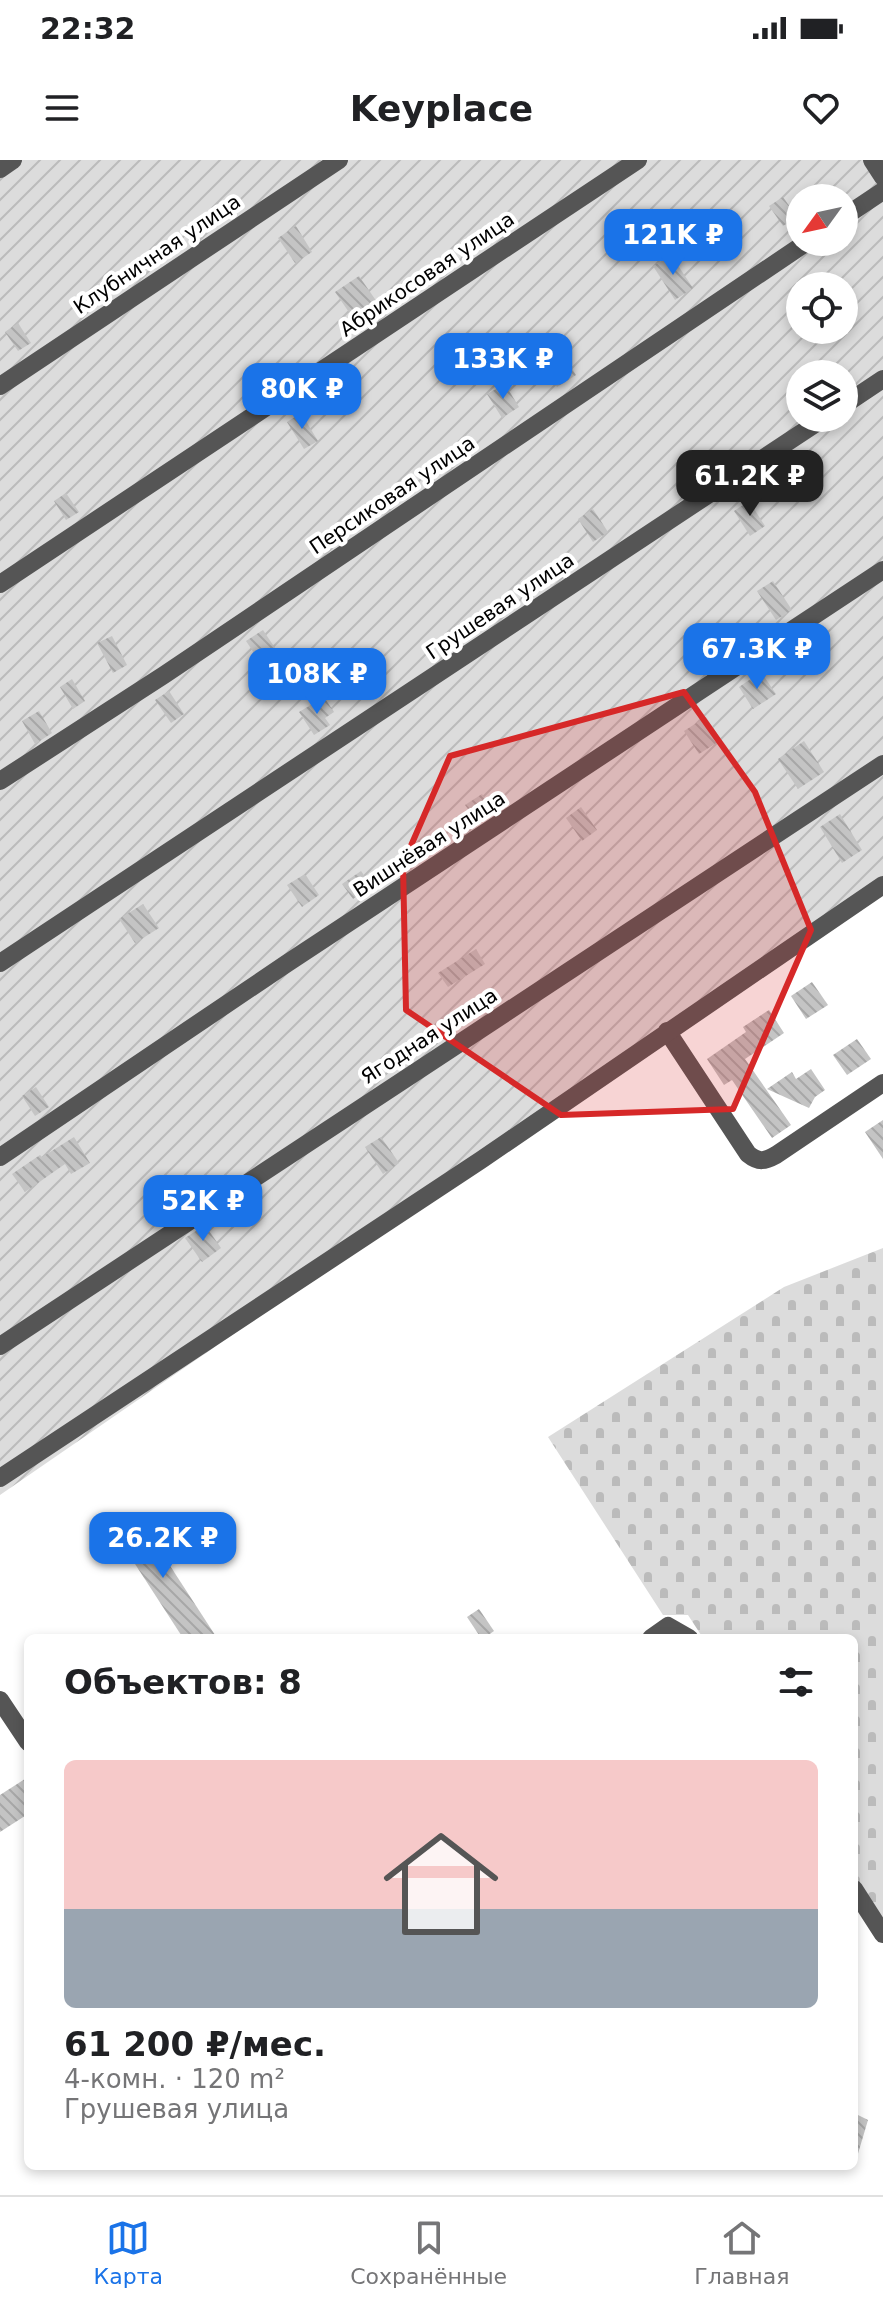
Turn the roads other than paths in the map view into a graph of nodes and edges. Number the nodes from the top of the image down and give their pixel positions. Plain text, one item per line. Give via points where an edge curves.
1 (13, 160) edge
2 (339, 160) edge
3 (638, 160) edge
4 (872, 160) edge
5 (0, 169) edge
6 (883, 177) edge
7 (883, 191) edge
8 (858, 208) edge
9 (786, 256) edge
10 (883, 379) edge
11 (0, 386) edge
12 (858, 396) edge
13 (803, 432) edge
14 (883, 570) edge
15 (0, 584) edge
16 (883, 764) edge
17 (0, 781) edge
18 (883, 885) edge
19 (0, 963) edge
20 (667, 1031) junction
21 (883, 1083) edge
22 (0, 1157) edge
23 (0, 1346) edge
24 (0, 1478) edge
25 (657, 1634) edge
26 (682, 1634) edge
27 (0, 1700) edge
28 (24, 1736) edge
29 (858, 1895) edge
30 (883, 1934) edge

1 - 5 street
2 - 11 street, Клубничная улица
3 - 15 street, Абрикосовая улица
4 - 6 street
7 - 8 street
9 - 17 street, Персиковая улица
10 - 12 street
13 - 19 street, Грушевая улица
14 - 22 street, Вишнёвая улица
16 - 23 street, Ягодная улица
18 - 20 street
20 - 21 street via 756,1161 776,1155
20 - 24 street
25 - 26 street via 668,1626
27 - 28 street
29 - 30 street

